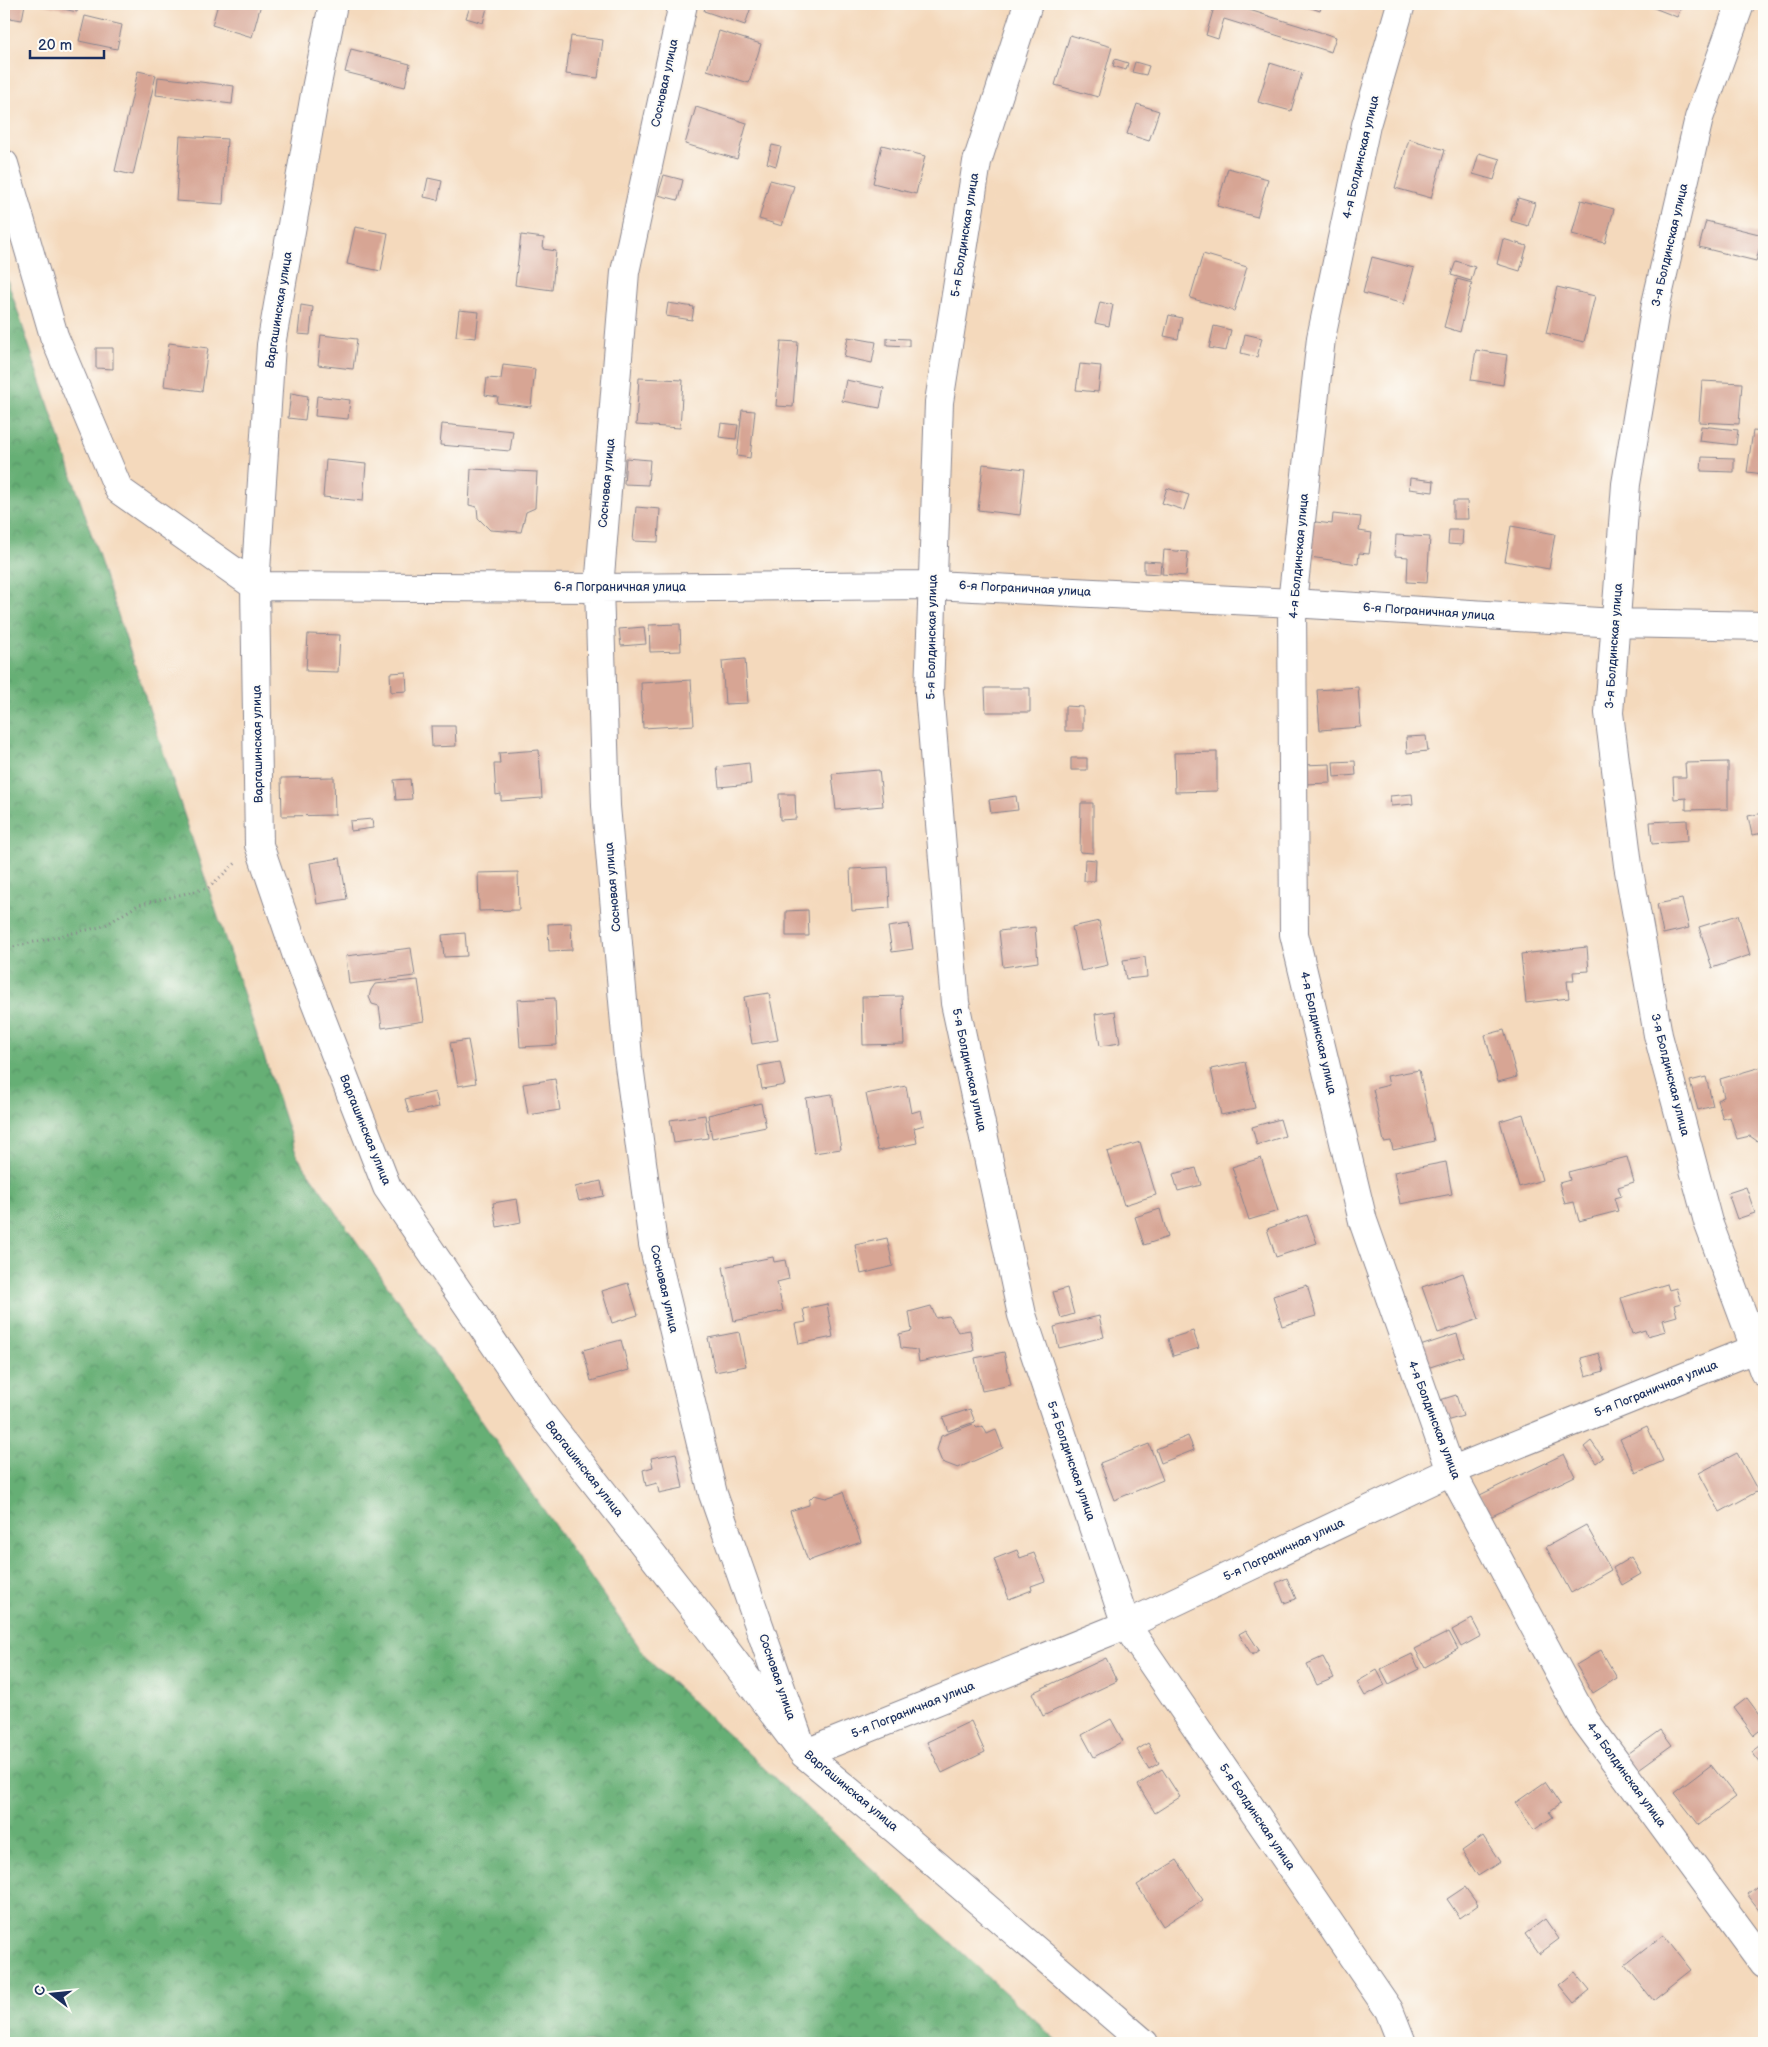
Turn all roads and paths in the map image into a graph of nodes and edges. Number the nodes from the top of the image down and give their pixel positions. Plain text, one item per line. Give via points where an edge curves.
1 (333, 4) edge
2 (682, 4) edge
3 (1028, 4) edge
4 (1401, 4) edge
5 (1740, 4) edge
6 (4, 164) edge
7 (933, 585) junction
8 (255, 586) junction
9 (598, 588) junction
10 (1292, 604) junction
11 (1615, 623) junction
12 (1764, 626) edge
13 (237, 862) dead end
14 (4, 949) edge
15 (1761, 1355) edge
16 (1451, 1471) junction
17 (1126, 1625) junction
18 (804, 1754) junction
19 (1764, 1963) edge
20 (1144, 2043) edge
21 (1402, 2043) edge

1 - 8 street, Варгашинская улица via 271,345
2 - 9 street, Сосновая улица via 625,272
3 - 7 street, 5-я Болдинская улица via 977,162 939,402
4 - 10 street, 4-я Болдинская улица via 1366,125 1321,338
5 - 11 street, 3-я Болдинская улица via 1699,118 1656,304 1626,484
6 - 8 street via 54,336 119,490
7 - 9 street, 6-я Пограничная улица
7 - 10 street, 6-я Пограничная улица
7 - 17 street, 5-я Болдинская улица via 929,692 955,1003 1022,1315
8 - 9 street, 6-я Пограничная улица
8 - 18 street, Варгашинская улица via 259,845 297,956 387,1187 544,1417
9 - 18 street, Сосновая улица via 607,816 628,1058 653,1244 714,1494
10 - 11 street, 6-я Пограничная улица
10 - 16 street, 4-я Болдинская улица via 1294,934 1363,1221
11 - 12 street, 6-я Пограничная улица
11 - 15 street, 3-я Болдинская улица via 1609,713 1628,865 1658,1035 1708,1222
13 - 14 path via 208,888 138,905 104,926
15 - 16 street, 5-я Пограничная улица
16 - 17 street, 5-я Пограничная улица
16 - 19 street, 4-я Болдинская улица via 1584,1719
17 - 18 street, 5-я Пограничная улица
17 - 21 street, 5-я Болдинская улица via 1389,2010
18 - 20 street, Варгашинская улица

